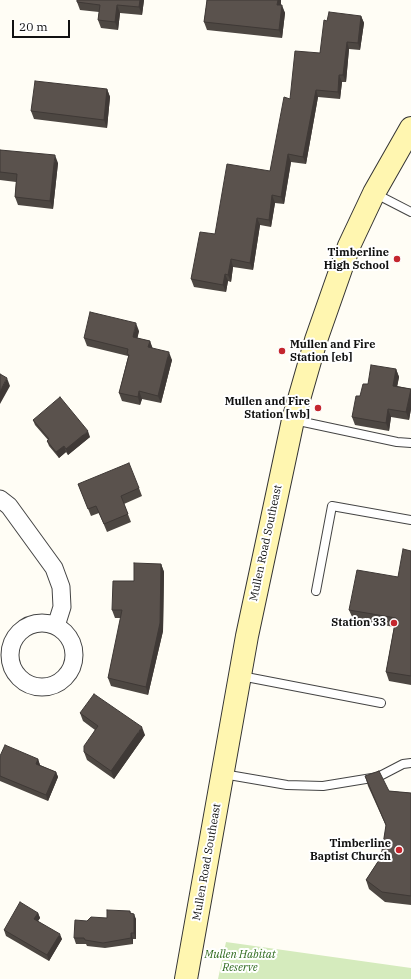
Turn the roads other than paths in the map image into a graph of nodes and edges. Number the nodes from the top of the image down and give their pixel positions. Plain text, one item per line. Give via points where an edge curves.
1 (411, 128) edge
2 (374, 193) junction
3 (411, 212) edge
4 (293, 420) junction
5 (411, 443) edge
6 (0, 499) edge
7 (411, 520) edge
8 (316, 591) dead end
9 (56, 626) dead end
10 (240, 676) junction
11 (381, 703) dead end
12 (411, 763) edge
13 (222, 774) junction
14 (186, 979) edge

1 - 2 street, Mullen Road Southeast
2 - 3 lane
2 - 4 street, Mullen Road Southeast via 341,268 316,340
4 - 5 lane
4 - 10 street, Mullen Road Southeast via 256,588
6 - 9 street via 9,506 54,568 61,587 62,607
7 - 8 lane via 332,506
10 - 11 lane
10 - 13 street, Mullen Road Southeast
12 - 13 lane via 402,764 378,777 323,786 287,785
13 - 14 street, Mullen Road Southeast

